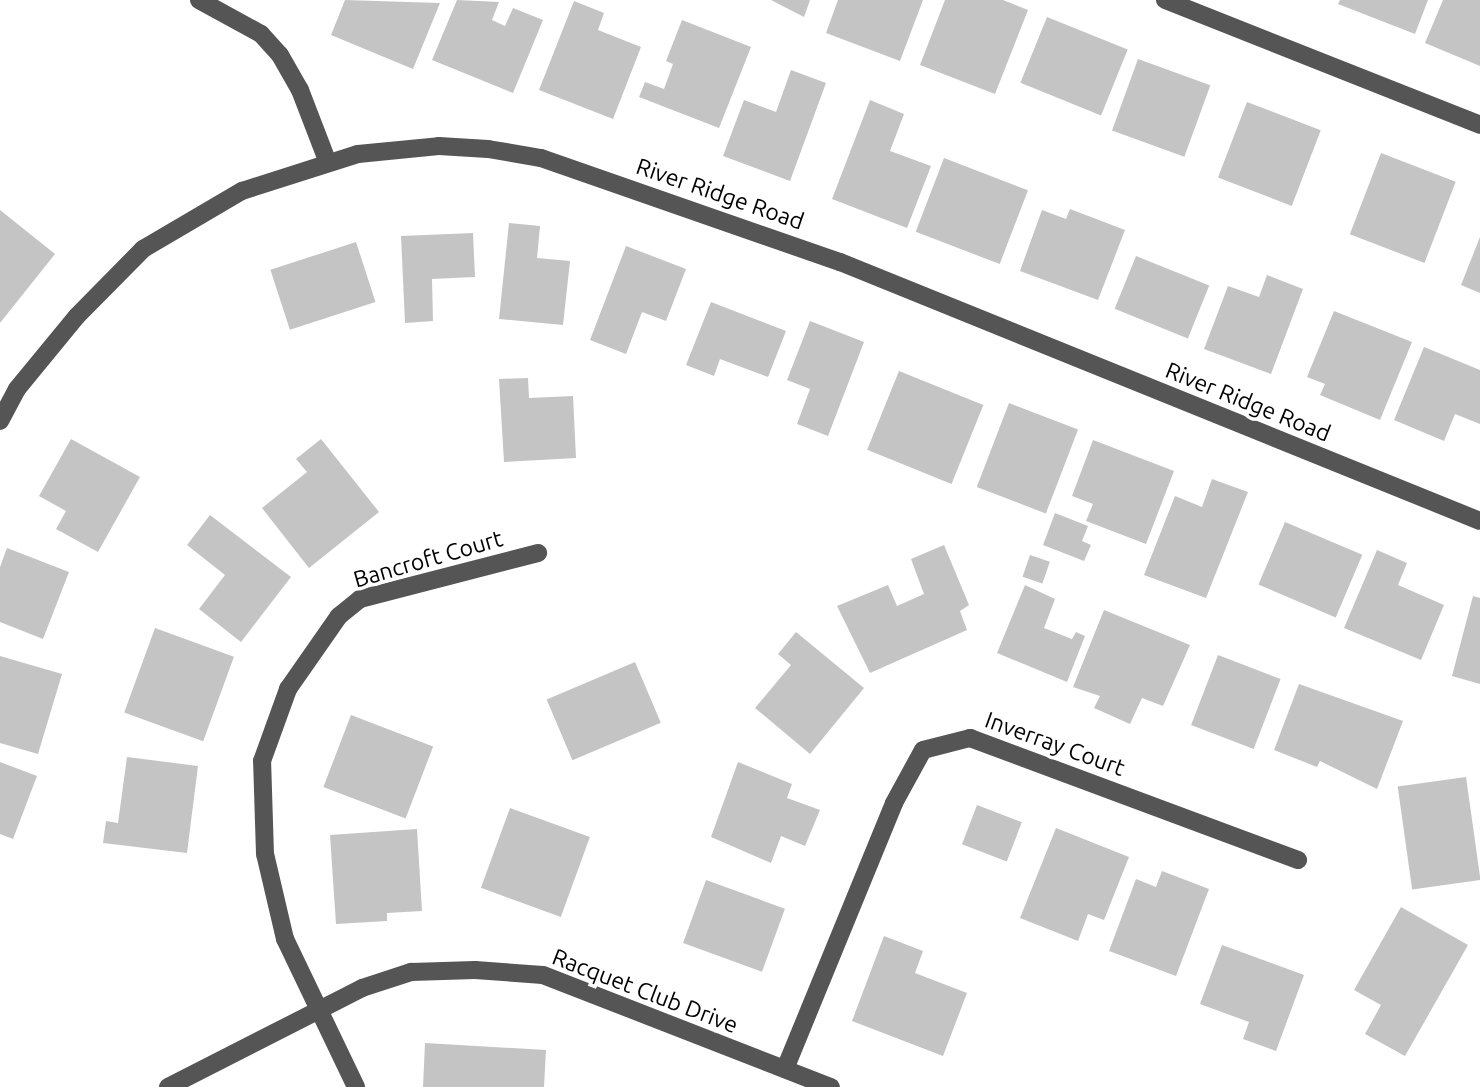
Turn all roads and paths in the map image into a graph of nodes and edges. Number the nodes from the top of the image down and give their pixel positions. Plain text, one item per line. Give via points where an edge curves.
1 (199, 0) edge
2 (1165, 0) edge
3 (1480, 125) edge
4 (328, 163) junction
5 (0, 421) edge
6 (1480, 521) edge
7 (538, 553) dead end
8 (1298, 860) dead end
9 (318, 1011) junction
10 (785, 1069) junction
11 (168, 1087) edge
12 (356, 1087) edge
13 (831, 1087) edge

1 - 4 street via 261,34 280,55 300,90
2 - 3 street
4 - 5 street, River Ridge Road via 242,191 143,249 76,316 17,389
4 - 6 street, River Ridge Road via 358,154 439,146 541,158 840,262
7 - 9 street, Bancroft Court via 360,599 339,616 288,690 262,761 265,854 285,939
8 - 10 street, Inverray Court via 970,738 923,750 894,803
9 - 10 street, Racquet Club Drive via 411,972 543,975
9 - 11 street, Racquet Club Drive
9 - 12 street, Bancroft Court
10 - 13 street, Racquet Club Drive

